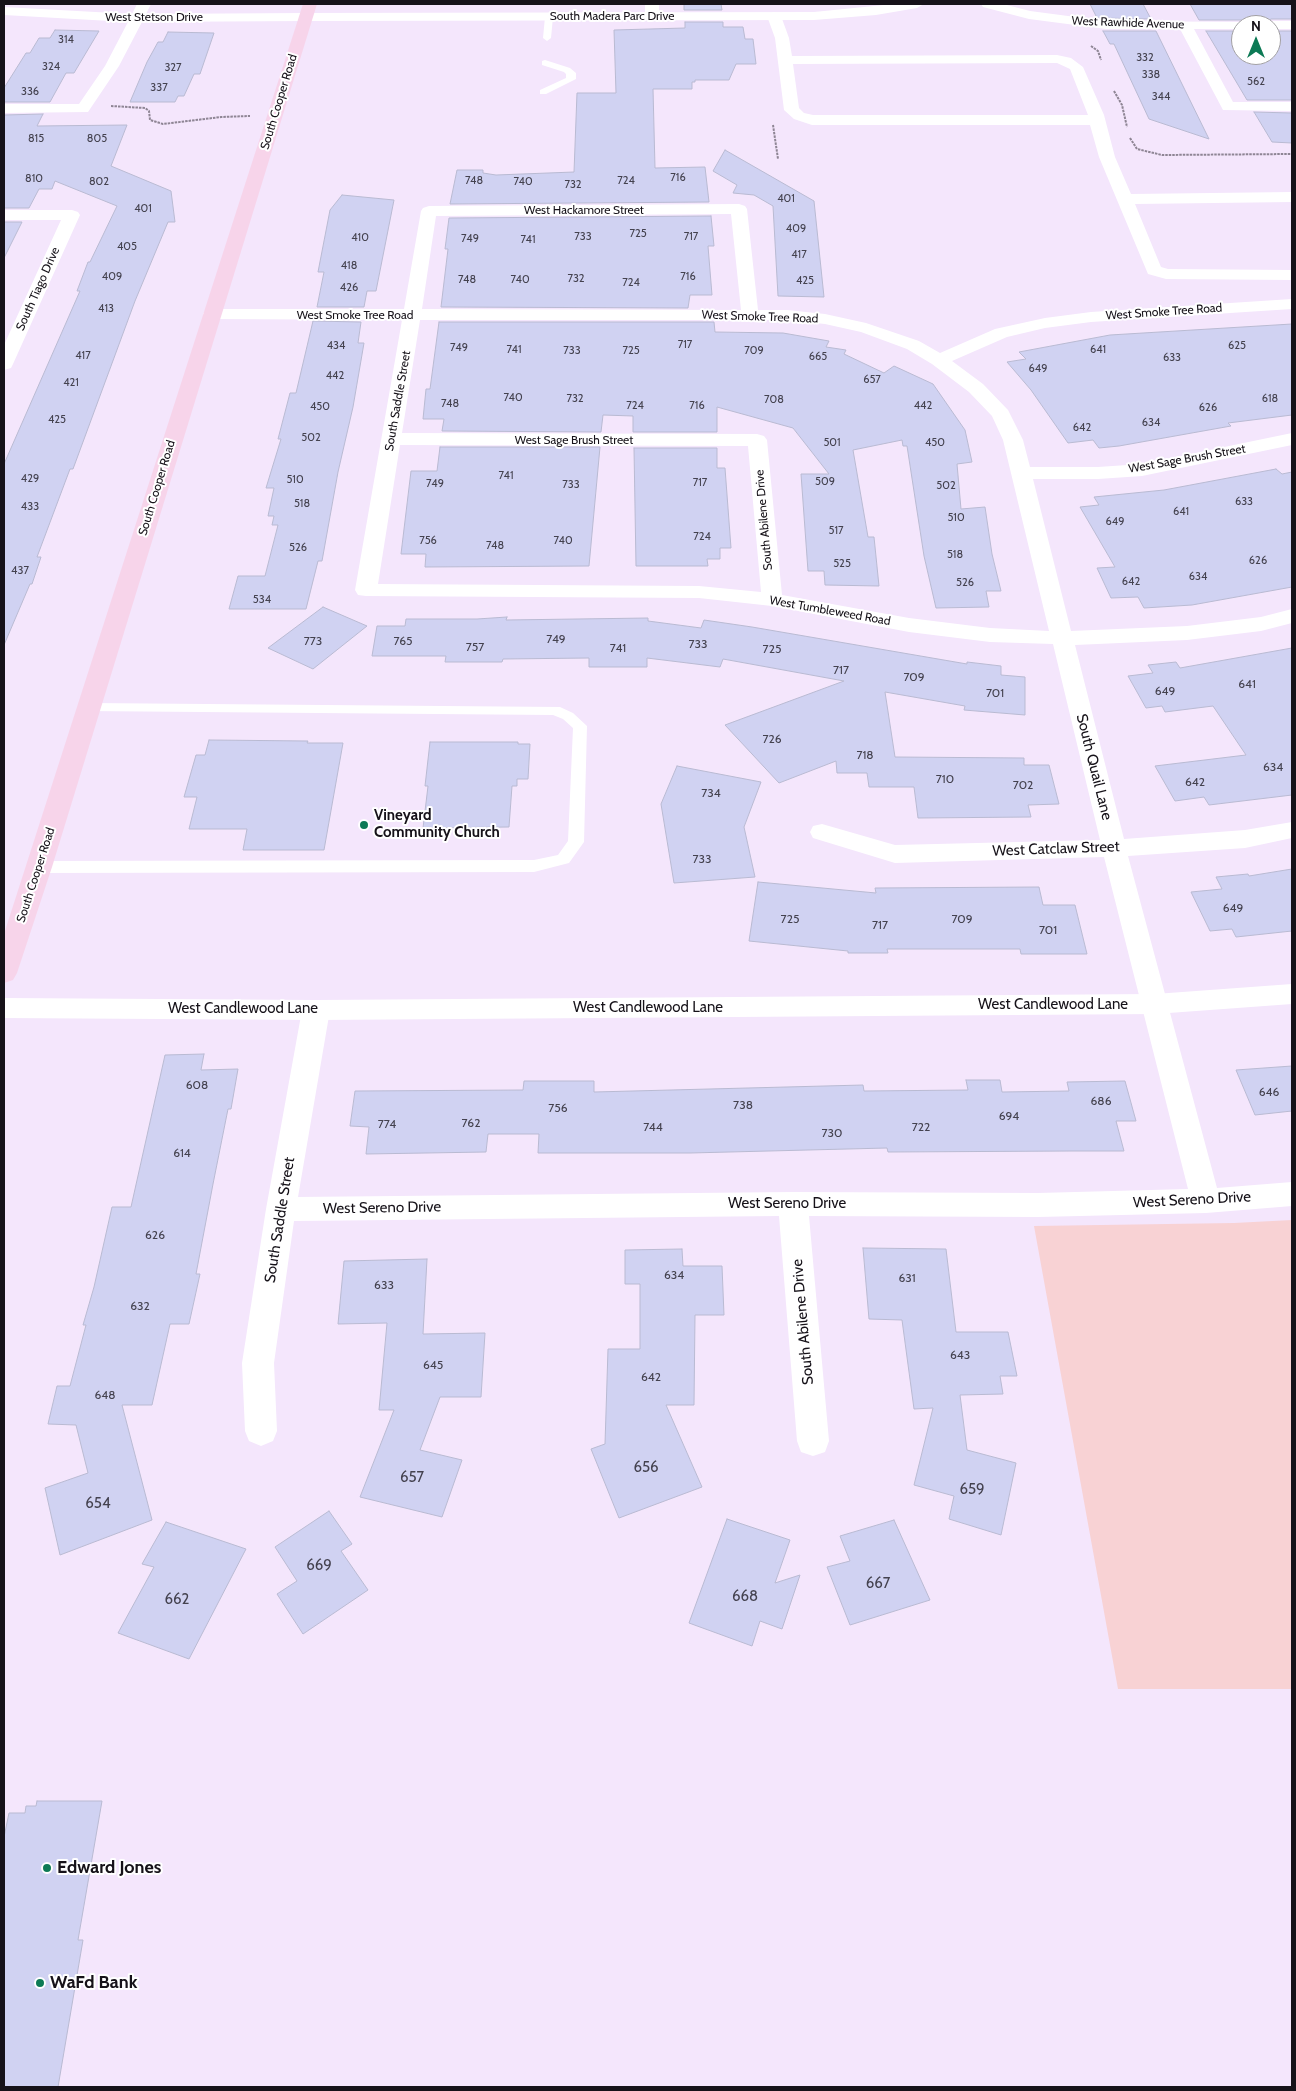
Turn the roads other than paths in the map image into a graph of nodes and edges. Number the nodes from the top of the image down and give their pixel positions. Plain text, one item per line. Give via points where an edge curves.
1 (144, 4) edge
2 (917, 4) edge
3 (988, 4) edge
4 (652, 10) edge
5 (4, 11) edge
6 (308, 11) edge
7 (774, 16) junction
8 (549, 17) junction
9 (137, 18) junction
10 (1185, 25) junction
11 (1231, 25) edge
12 (547, 38) dead end
13 (785, 60) junction
14 (545, 63) dead end
15 (543, 92) dead end
16 (1292, 107) edge
17 (4, 109) edge
18 (1096, 120) junction
19 (1292, 197) edge
20 (1124, 199) junction
21 (429, 211) joint
22 (4, 215) edge
23 (1292, 275) edge
24 (1292, 304) edge
25 (212, 314) junction
26 (412, 315) junction
27 (750, 315) junction
28 (939, 360) junction
29 (4, 364) edge
30 (392, 440) junction
31 (757, 440) joint
32 (1292, 440) edge
33 (1020, 473) junction
34 (366, 590) joint
35 (772, 600) junction
36 (1292, 616) edge
37 (1063, 638) junction
38 (89, 708) junction
39 (1292, 830) edge
40 (822, 832) dead end
41 (1114, 848) junction
42 (39, 867) junction
43 (4, 973) edge
44 (1292, 994) edge
45 (1155, 1004) junction
46 (4, 1008) edge
47 (316, 1010) junction
48 (1292, 1194) edge
49 (1206, 1201) junction
50 (793, 1204) junction
51 (281, 1209) junction
52 (262, 1431) dead end
53 (813, 1441) dead end

1 - 9 street
2 - 7 street, South Madera Parc Drive via 846,14
3 - 10 street, West Rawhide Avenue via 1029,15 1106,25
4 - 7 street, South Madera Parc Drive
4 - 8 street, South Madera Parc Drive
5 - 9 street, West Stetson Drive
6 - 8 street, South Madera Parc Drive
6 - 9 street, West Stetson Drive
6 - 25 main road, South Cooper Road
7 - 13 street
8 - 12 lane
9 - 17 street via 112,66 83,109
10 - 11 street, West Rawhide Avenue
10 - 16 street via 1228,107
13 - 18 street via 1057,59 1076,67
13 - 18 street via 792,110 812,120
14 - 15 lane via 568,70 571,79
18 - 20 street
19 - 20 street
20 - 23 street via 1154,270 1166,274
21 - 26 street, South Saddle Street
21 - 27 street, West Hackamore Street via 739,209
22 - 29 street, South Tiago Drive via 72,215
24 - 28 street, West Smoke Tree Road via 1109,315 1045,323 1001,333
25 - 26 street, West Smoke Tree Road
25 - 38 main road, South Cooper Road
26 - 27 street, West Smoke Tree Road
26 - 30 street, South Saddle Street
27 - 28 street, West Smoke Tree Road via 824,319 866,328 913,345
28 - 33 street, South Quail Lane via 976,388 1001,414 1013,440
30 - 31 street, West Sage Brush Street
30 - 34 street, South Saddle Street
31 - 35 street, South Abilene Drive
32 - 33 street, West Sage Brush Street via 1142,470
33 - 37 street, South Quail Lane
34 - 35 street, West Tumbleweed Road via 699,592
35 - 37 street, West Tumbleweed Road via 909,625 990,635
36 - 37 street, West Tumbleweed Road via 1261,624 1187,633
37 - 41 street, South Quail Lane
38 - 42 main road, South Cooper Road
38 - 42 lane via 555,710 580,726 576,842 564,859 534,866
39 - 41 street, West Catclaw Street via 1245,839
40 - 41 street, West Catclaw Street via 895,854
41 - 45 street, South Quail Lane
42 - 43 main road, South Cooper Road
44 - 45 street, West Candlewood Lane
45 - 47 street, West Candlewood Lane
45 - 49 street, South Quail Lane
46 - 47 street, West Candlewood Lane
47 - 51 street, South Saddle Street
48 - 49 street, West Sereno Drive
49 - 50 street, West Sereno Drive via 1038,1205
50 - 51 street, West Sereno Drive
50 - 53 street, South Abilene Drive
51 - 52 street, South Saddle Street via 258,1362

